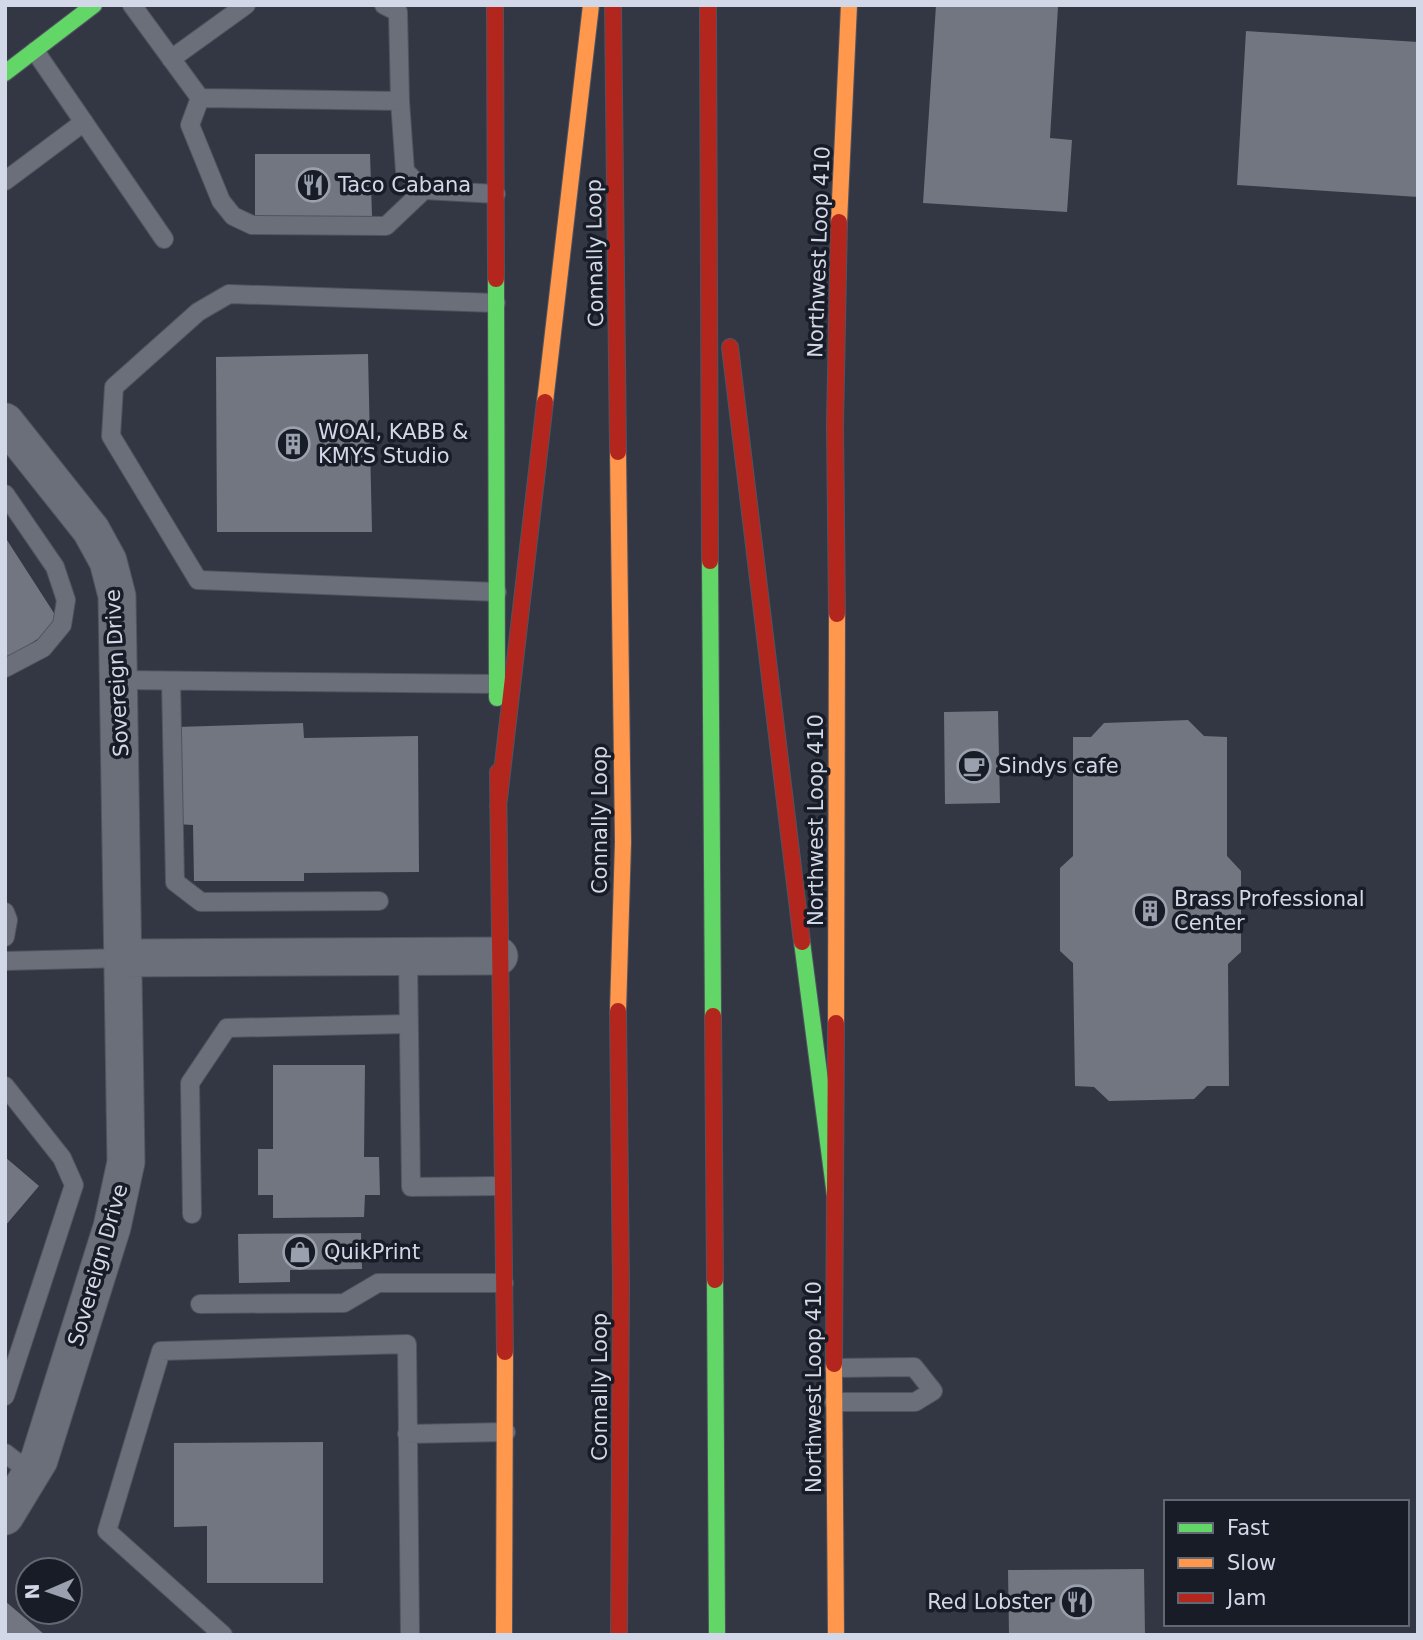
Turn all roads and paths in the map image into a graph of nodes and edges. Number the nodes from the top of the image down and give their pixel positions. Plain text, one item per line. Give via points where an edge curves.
1 (94, 5) edge
2 (132, 5) edge
3 (246, 5) edge
4 (384, 5) edge
5 (495, 5) edge
6 (591, 5) edge
7 (613, 5) edge
8 (708, 5) edge
9 (849, 5) edge
10 (34, 51) junction
11 (171, 59) junction
12 (5, 73) edge
13 (200, 98) junction
14 (400, 101) junction
15 (84, 122) junction
16 (707, 157) junction
17 (5, 181) edge
18 (424, 190) junction
19 (496, 194) junction
20 (164, 239) dead end
21 (496, 303) junction
22 (725, 307) dead end
23 (728, 334) dead end
24 (11, 440) edge
25 (5, 494) edge
26 (497, 592) junction
27 (5, 668) edge
28 (120, 680) junction
29 (171, 681) junction
30 (497, 684) junction
31 (498, 807) junction
32 (379, 901) dead end
33 (5, 912) edge
34 (5, 937) edge
35 (408, 956) junction
36 (499, 956) junction
37 (123, 958) junction
38 (5, 961) edge
39 (408, 1024) junction
40 (5, 1086) edge
41 (502, 1186) junction
42 (835, 1196) junction
43 (192, 1214) dead end
44 (504, 1283) junction
45 (200, 1304) dead end
46 (834, 1368) junction
47 (5, 1396) edge
48 (834, 1402) junction
49 (506, 1432) junction
50 (407, 1434) junction
51 (18, 1463) edge
52 (5, 1516) edge
53 (223, 1635) edge
54 (410, 1635) edge
55 (504, 1635) edge
56 (619, 1635) edge
57 (717, 1635) edge
58 (836, 1635) edge

1 - 10 main road
2 - 11 lane
3 - 11 lane
4 - 14 lane via 398,12
5 - 19 main road
6 - 31 main road
7 - 56 main road, Connally Loop via 623,842 618,983
8 - 16 main road
9 - 42 main road, Northwest Loop 410 via 835,425
10 - 12 main road
10 - 15 lane
11 - 13 lane
13 - 14 lane
13 - 18 lane via 190,125 221,201 233,216 252,225 386,226
14 - 18 lane via 405,171
15 - 17 lane
15 - 20 lane
16 - 22 main road
16 - 57 main road
18 - 19 lane
19 - 21 main road
21 - 26 main road
21 - 26 lane via 229,294 198,312 114,387 111,436 198,580
23 - 42 main road
24 - 28 street, Sovereign Drive via 91,530 107,561 117,596
25 - 27 lane via 55,567 66,600 62,625 43,648
26 - 30 main road
28 - 29 lane
28 - 37 street, Sovereign Drive
29 - 30 lane
29 - 32 lane via 176,882 201,902
30 - 31 main road
31 - 36 main road
33 - 34 lane
35 - 36 street
35 - 37 street
35 - 39 lane
36 - 41 main road
37 - 38 lane
37 - 51 street, Sovereign Drive via 126,1162 112,1227 39,1460
39 - 41 lane via 411,1187
39 - 43 lane via 227,1028 190,1083
40 - 47 lane via 62,1158 74,1185
41 - 44 main road
42 - 46 main road, Northwest Loop 410
44 - 45 lane via 378,1283 344,1303
44 - 49 main road
46 - 48 main road, Northwest Loop 410
46 - 48 lane via 914,1367 933,1391 915,1402
48 - 58 main road, Northwest Loop 410
49 - 50 lane
49 - 55 main road
50 - 53 lane via 407,1344 161,1350 107,1531
50 - 54 lane
51 - 52 street, Sovereign Drive

